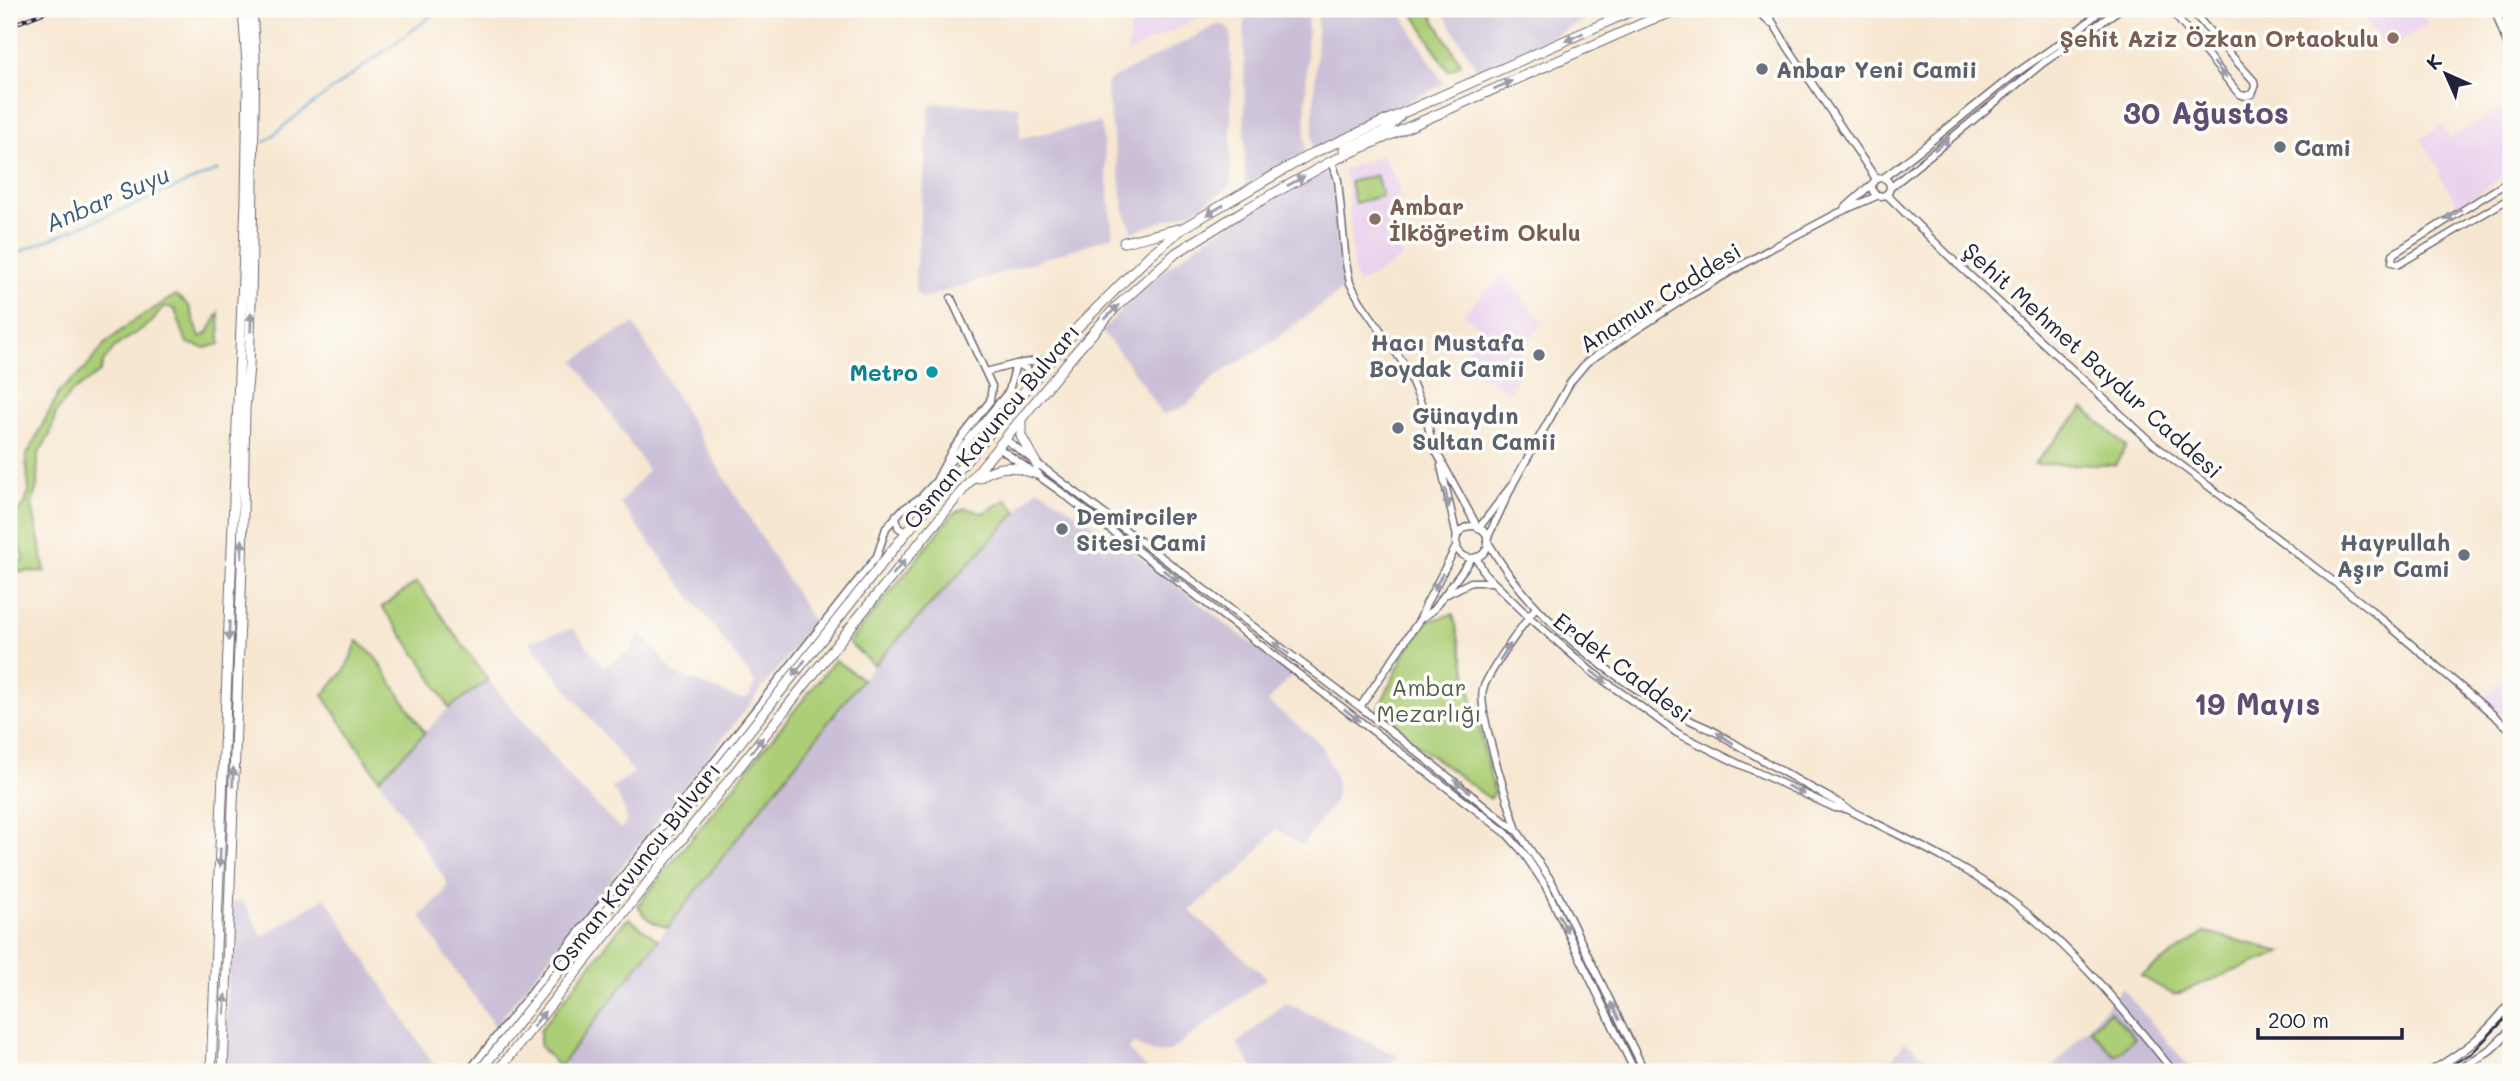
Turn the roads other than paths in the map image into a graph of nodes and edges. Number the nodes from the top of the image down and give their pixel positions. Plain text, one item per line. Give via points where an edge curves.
1 (243, 9) edge
2 (251, 9) edge
3 (1636, 9) edge
4 (1681, 9) edge
5 (1755, 9) edge
6 (1765, 9) edge
7 (2102, 9) edge
8 (2120, 9) edge
9 (2170, 9) edge
10 (2190, 9) edge
11 (2495, 9) edge
12 (1775, 27) junction
13 (2511, 54) edge
14 (1404, 112) junction
15 (250, 145) junction
16 (1332, 161) junction
17 (250, 170) junction
18 (1877, 180) junction
19 (2511, 180) edge
20 (1885, 192) junction
21 (2510, 199) edge
22 (1838, 213) junction
23 (1184, 228) junction
24 (1124, 242) dead end
25 (951, 298) dead end
26 (1052, 359) junction
27 (1016, 364) junction
28 (986, 372) junction
29 (1031, 384) junction
30 (1021, 419) junction
31 (990, 435) junction
32 (999, 447) junction
33 (1439, 457) junction
34 (943, 470) junction
35 (1037, 470) junction
36 (1514, 482) junction
37 (969, 485) junction
38 (896, 515) junction
39 (886, 528) junction
40 (1478, 528) junction
41 (902, 530) junction
42 (1488, 540) junction
43 (1457, 541) junction
44 (1474, 558) junction
45 (1492, 582) junction
46 (1443, 597) junction
47 (1536, 607) junction
48 (1529, 617) junction
49 (1420, 619) junction
50 (1360, 707) junction
51 (2511, 730) edge
52 (720, 762) junction
53 (1492, 810) junction
54 (1847, 810) junction
55 (1480, 813) junction
56 (1518, 832) junction
57 (534, 996) junction
58 (2511, 1002) edge
59 (2511, 1030) edge
60 (211, 1072) edge
61 (223, 1072) edge
62 (468, 1072) edge
63 (479, 1072) edge
64 (497, 1072) edge
65 (1635, 1072) edge
66 (1645, 1072) edge
67 (2174, 1072) edge
68 (2430, 1072) edge
69 (2457, 1072) edge

1 - 15 highway
2 - 15 highway via 255,56
3 -> 14 highway, Osman Kavuncu Bulvarı
16 -> 4 highway, Osman Kavuncu Bulvarı
5 - 12 street
6 - 12 street
7 - 18 street
20 -> 8 street via 2038,66
9 -> 10 street via 2239,94 2252,93 2254,80
11 - 13 main road
12 - 18 street
14 - 16 highway via 1385,131 1333,155
14 -> 23 highway, Osman Kavuncu Bulvarı via 1311,154
15 - 17 highway
30 -> 16 highway, Osman Kavuncu Bulvarı via 1116,307 1176,253
16 - 33 street via 1350,283 1406,367
17 -> 60 highway
61 -> 17 highway via 251,329
18 - 20 street via 1887,181
18 - 20 street via 1873,191
18 - 22 street
19 -> 21 street via 2393,254 2392,262 2399,264
20 - 22 street
20 - 51 street, Şehit Mehmet Baydur Caddesi via 2152,443 2371,610
22 - 36 street, Anamur Caddesi via 1687,297 1593,356 1571,381
23 - 24 highway
23 - 26 highway, Osman Kavuncu Bulvarı via 1103,299
25 - 28 street
26 - 27 street
26 - 29 highway, Osman Kavuncu Bulvarı
27 - 28 street
27 - 29 street via 1027,368
27 - 34 street via 1005,397
28 - 34 street via 991,398 951,450
29 - 31 highway, Osman Kavuncu Bulvarı
30 - 32 highway, Osman Kavuncu Bulvarı
30 - 35 highway via 1021,436
31 - 32 highway
31 - 32 highway via 986,441
31 - 41 highway, Osman Kavuncu Bulvarı
32 - 35 street
32 - 37 highway, Osman Kavuncu Bulvarı
33 - 40 street
33 -> 43 street
34 - 38 street via 926,492
35 - 37 highway via 998,467
50 -> 35 street
35 -> 55 street
36 - 40 street
36 - 42 street
64 -> 37 highway, Osman Kavuncu Bulvarı
38 - 39 street
38 - 41 street
39 - 41 street
39 - 52 street via 878,554
40 - 42 street
40 - 43 street via 1466,528
41 -> 52 highway, Osman Kavuncu Bulvarı
42 - 44 street via 1484,553
42 - 47 street, Erdek Caddesi via 1503,568
43 - 44 street via 1462,554
43 -> 49 street
44 - 45 street, Erdek Caddesi
44 - 46 street
45 - 46 street via 1471,582
45 - 48 street, Erdek Caddesi
46 - 49 street
47 - 48 street
54 -> 47 street, Erdek Caddesi via 1612,672
48 -> 54 street, Erdek Caddesi via 1592,672 1677,733
56 -> 48 street via 1482,693
49 - 50 street
53 -> 50 street
52 - 57 highway, Osman Kavuncu Bulvarı
53 - 55 street
53 - 56 street
54 - 67 street, Erdek Caddesi via 1915,842 2017,906 2073,954
55 -> 65 street via 1523,852 1545,885
66 -> 56 street via 1552,882
57 - 62 street
57 - 63 highway, Osman Kavuncu Bulvarı
58 - 68 main road via 2482,1037
59 - 69 main road

